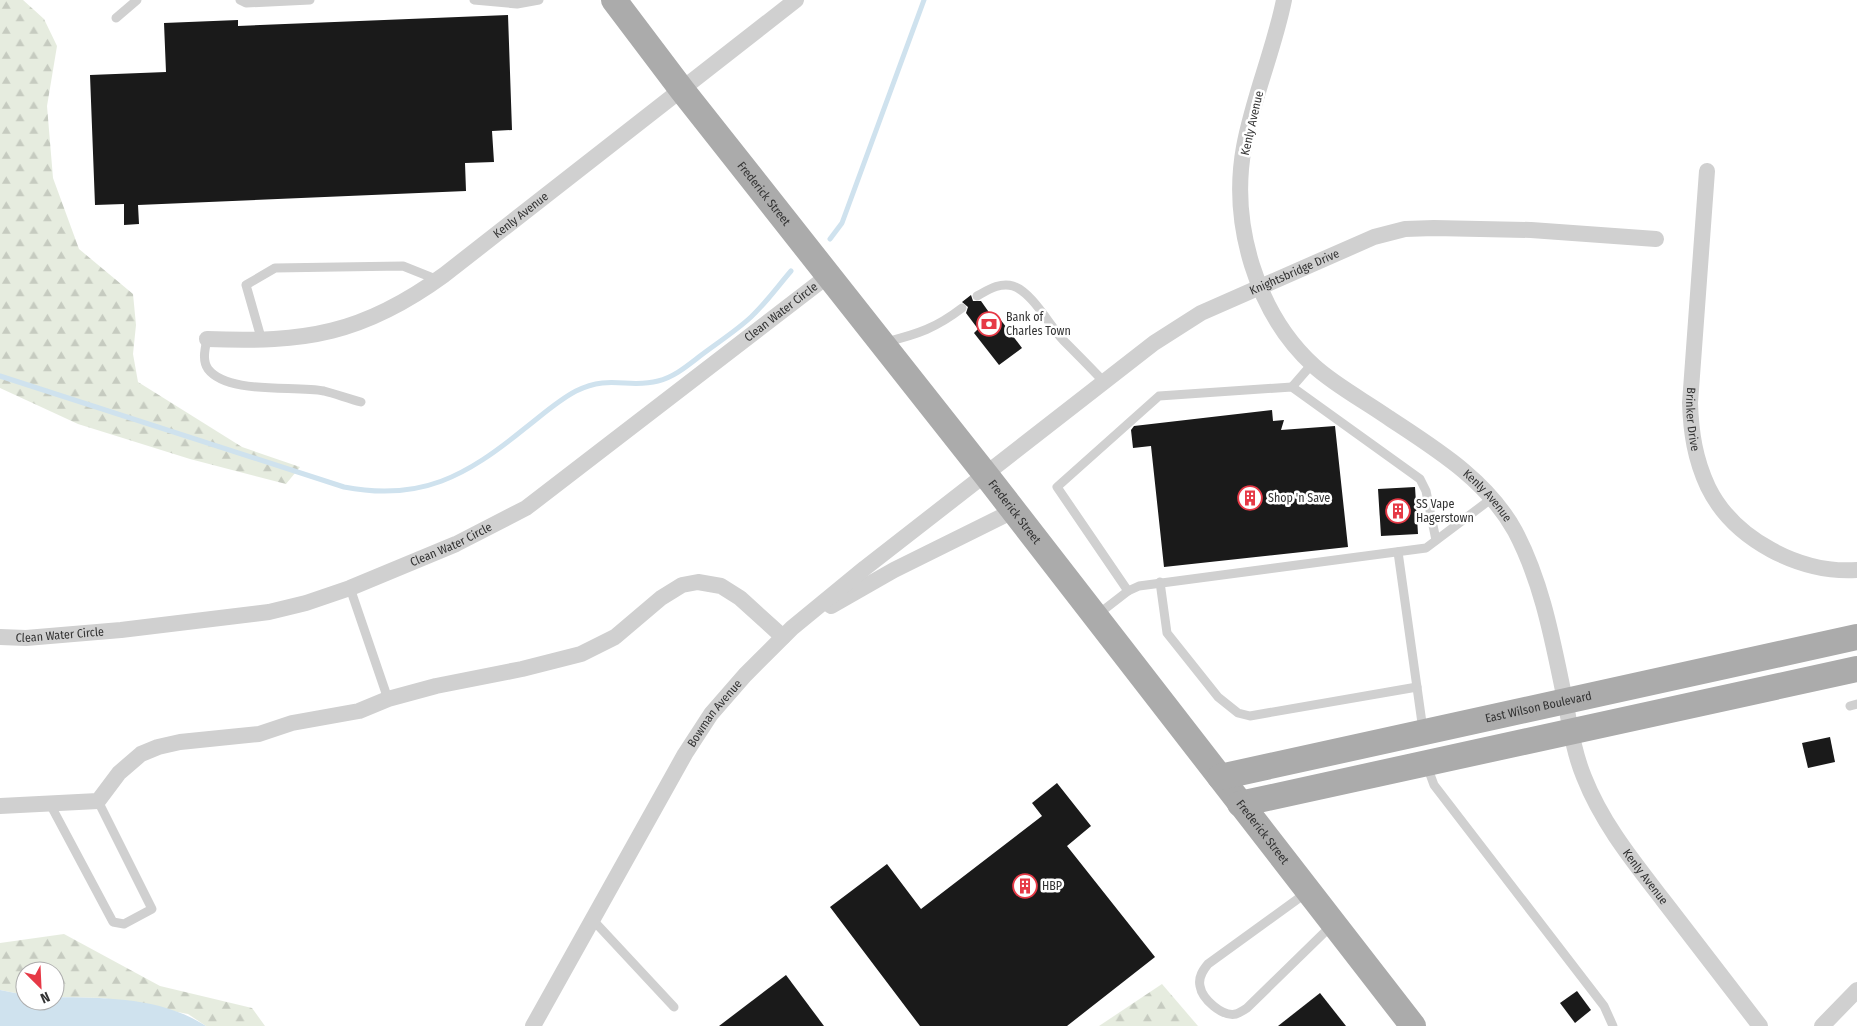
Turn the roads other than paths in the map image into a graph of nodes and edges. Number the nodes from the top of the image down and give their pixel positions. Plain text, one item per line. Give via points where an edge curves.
1 (138, 0) edge
2 (240, 0) edge
3 (310, 0) edge
4 (474, 0) edge
5 (539, 0) edge
6 (614, 0) edge
7 (796, 0) edge
8 (1284, 0) edge
9 (116, 18) dead end
10 (682, 90) junction
11 (1707, 171) dead end
12 (1656, 240) dead end
13 (829, 275) junction
14 (438, 280) junction
15 (1259, 287) junction
16 (977, 296) dead end
17 (962, 308) dead end
18 (207, 339) joint
19 (262, 340) junction
20 (883, 343) junction
21 (1312, 364) junction
22 (1104, 382) junction
23 (1292, 387) junction
24 (361, 402) dead end
25 (986, 475) junction
26 (1491, 498) junction
27 (1013, 511) junction
28 (1436, 540) junction
29 (1398, 552) junction
30 (1857, 570) edge
31 (1160, 582) junction
32 (350, 588) junction
33 (1128, 590) junction
34 (1095, 617) junction
35 (788, 633) junction
36 (0, 637) edge
37 (1857, 637) edge
38 (1857, 669) edge
39 (1417, 686) junction
40 (388, 699) junction
41 (1565, 701) junction
42 (1423, 732) junction
43 (1571, 732) junction
44 (1426, 764) junction
45 (1220, 777) junction
46 (1332, 784) junction
47 (98, 801) junction
48 (50, 804) junction
49 (1240, 804) junction
50 (0, 806) edge
51 (1308, 891) junction
52 (592, 919) junction
53 (1334, 924) junction
54 (1857, 990) edge
55 (674, 1007) dead end
56 (533, 1026) edge
57 (1413, 1026) edge
58 (1613, 1026) edge
59 (1760, 1026) edge
60 (1822, 1026) edge

1 - 9 lane
2 - 3 lane via 246,3
4 - 5 lane via 517,4
6 - 10 main road, Frederick Street
7 - 10 street, Kenly Avenue
8 - 15 street, Kenly Avenue via 1243,156 1243,215
10 - 13 main road, Frederick Street
10 - 14 street, Kenly Avenue
11 - 30 street, Brinker Drive via 1690,402 1692,437 1700,467 1709,489 1730,518 1754,539 1813,568
12 - 15 street, Knightsbridge Drive via 1531,230 1405,229 1374,237
13 - 20 main road, Frederick Street
13 - 32 street, Clean Water Circle via 526,508 456,544
14 - 19 street, Kenly Avenue via 407,301 371,318 304,338
14 - 19 lane via 403,266 276,268 246,285
15 - 21 street, Kenly Avenue via 1276,319
15 - 22 street, Knightsbridge Drive via 1181,324
16 - 22 lane via 1005,285 1027,295
17 - 20 lane via 920,334
18 - 19 street, Kenly Avenue
18 - 24 lane via 204,359 208,369 221,379 239,385 324,391
20 - 25 main road, Frederick Street
21 - 23 lane
21 - 26 street, Kenly Avenue via 1447,457
22 - 25 street, Knightsbridge Drive
23 - 28 lane via 1420,480 1426,492
23 - 33 lane via 1159,396 1057,487
25 - 27 main road, Frederick Street
25 - 35 street, Bowman Avenue via 864,568
26 - 28 lane
26 - 41 street, Kenly Avenue via 1511,526 1531,564 1540,589
27 - 34 main road, Frederick Street
27 - 35 street via 894,570
28 - 29 lane via 1426,548
29 - 31 lane
29 - 39 lane
31 - 33 lane
31 - 39 lane via 1167,633 1218,697 1238,713 1250,716
32 - 36 street, Clean Water Circle via 269,612 121,630
32 - 40 lane
33 - 34 lane
34 - 45 main road, Frederick Street
35 - 40 street via 721,586 698,582 682,585 661,598 615,637 581,654
35 - 52 street, Bowman Avenue via 745,674 711,714
37 - 41 main road, East Wilson Boulevard
38 - 43 main road
39 - 42 lane
40 - 47 street via 359,711 292,723 258,734 158,747 141,754 119,773
41 - 42 main road, East Wilson Boulevard
41 - 43 street, Kenly Avenue
42 - 45 main road, East Wilson Boulevard
42 - 46 main road via 1419,750 1346,766 1336,774
43 - 44 main road
43 - 59 street, Kenly Avenue via 1582,773 1595,804 1617,839
44 - 46 main road
44 - 58 lane via 1434,785 1604,1006
45 - 49 main road, Frederick Street
46 - 49 main road
47 - 48 street
47 - 48 lane via 152,909 124,924 113,922
48 - 50 street
49 - 51 main road, Frederick Street
51 - 53 main road, Frederick Street
51 - 53 lane via 1208,964 1201,972 1200,986 1207,998 1226,1014 1236,1014 1247,1008
52 - 55 lane
52 - 56 street, Bowman Avenue
53 - 57 main road, Frederick Street
54 - 60 street

